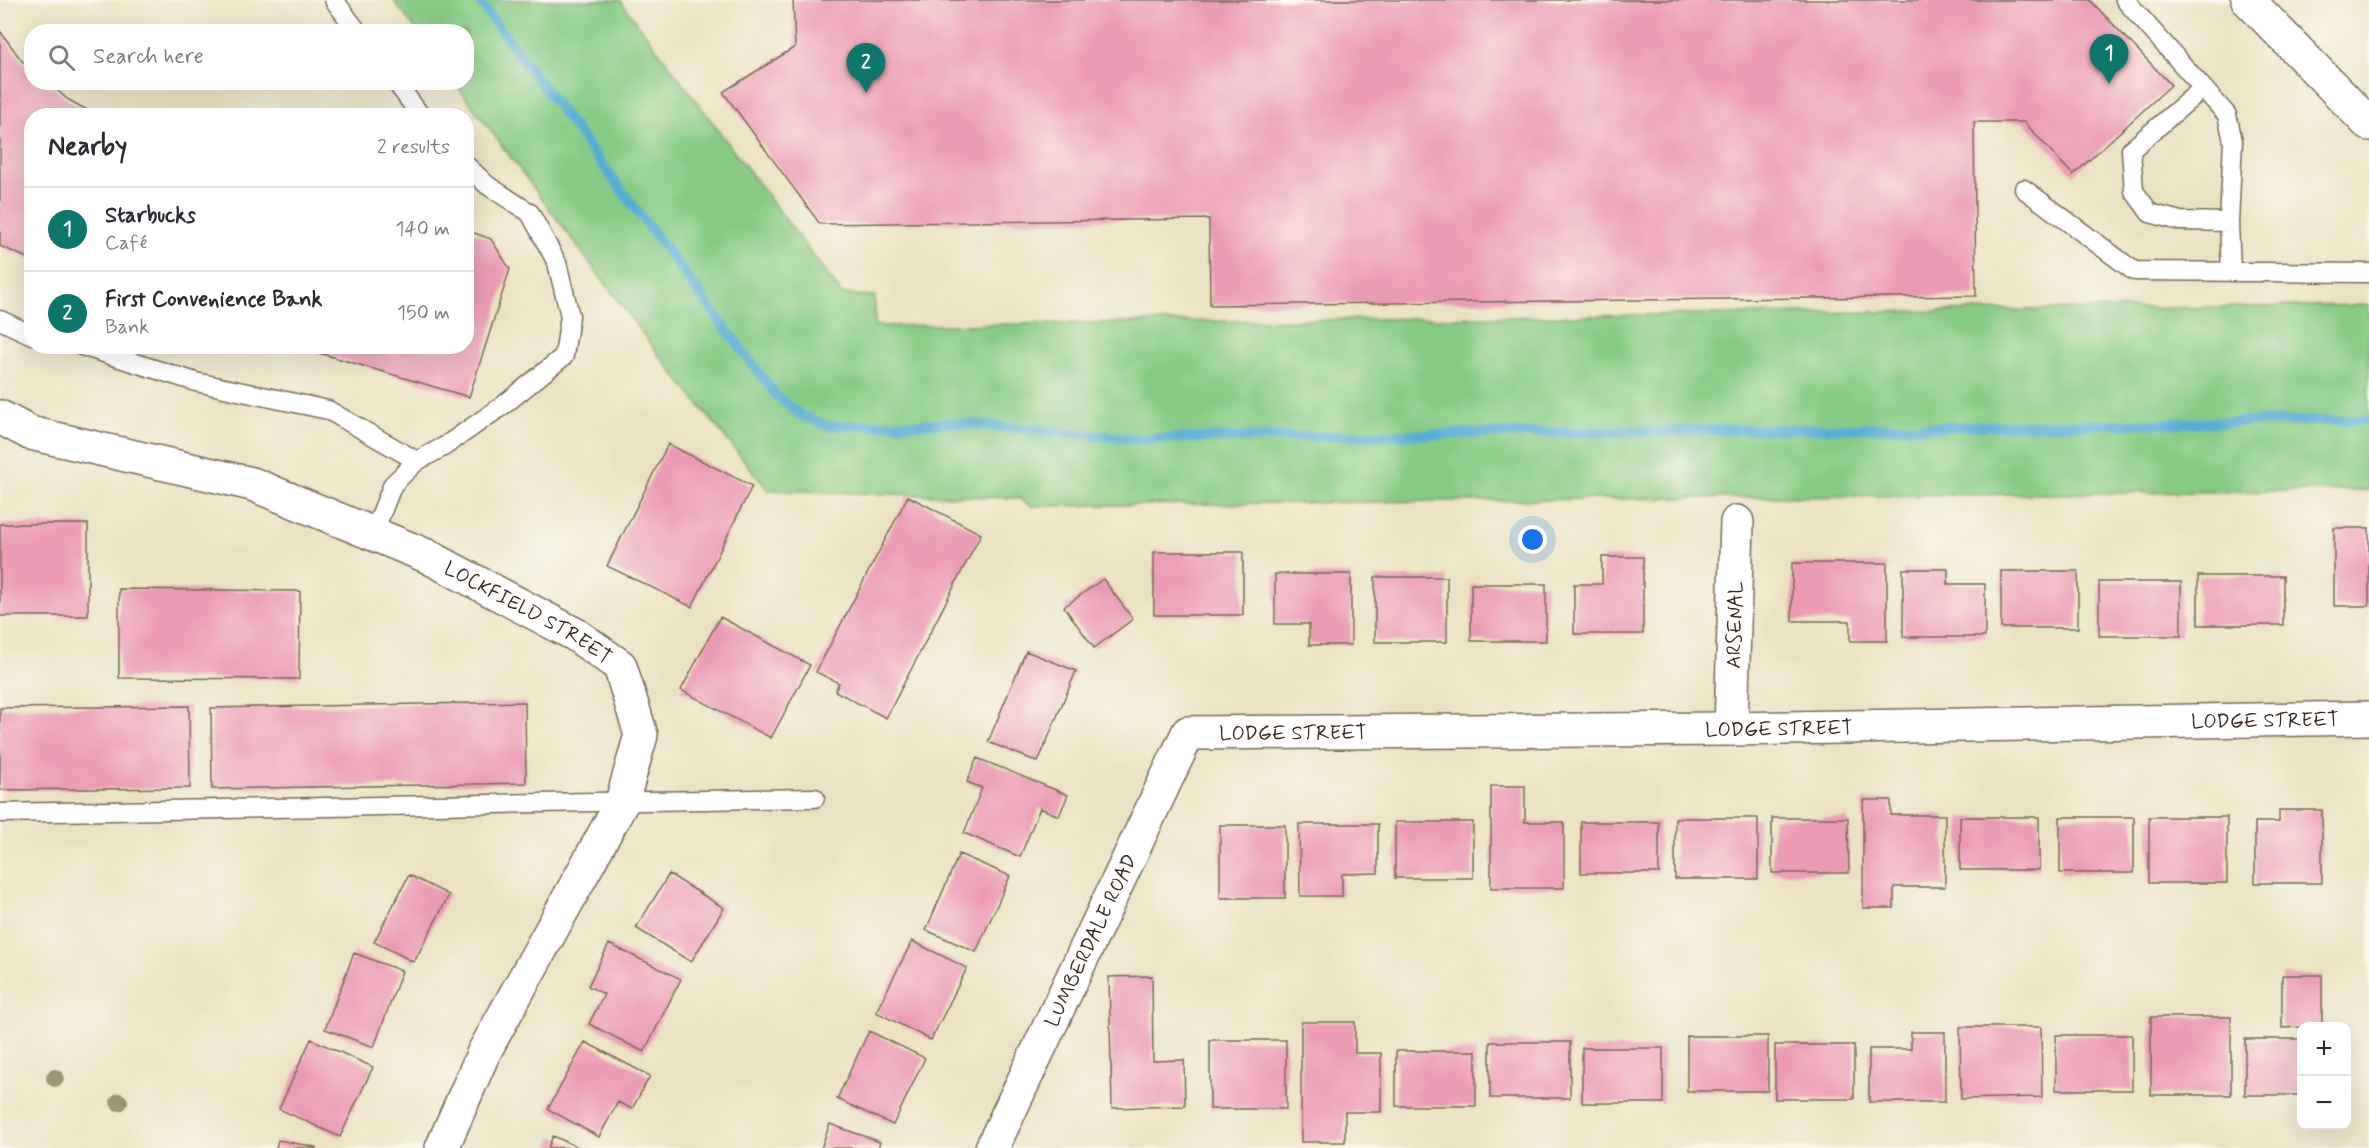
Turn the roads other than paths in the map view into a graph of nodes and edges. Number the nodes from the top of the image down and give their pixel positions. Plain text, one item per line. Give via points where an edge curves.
1 (334, 0) edge
2 (2125, 0) edge
3 (2248, 0) edge
4 (352, 24) edge
5 (2204, 88) junction
6 (402, 90) edge
7 (415, 108) edge
8 (2369, 124) edge
9 (474, 173) edge
10 (2024, 189) dead end
11 (2229, 222) junction
12 (2231, 272) junction
13 (2369, 273) edge
14 (0, 320) edge
15 (24, 331) edge
16 (107, 354) edge
17 (0, 417) edge
18 (417, 461) junction
19 (1737, 522) dead end
20 (373, 534) junction
21 (2369, 718) edge
22 (1731, 729) junction
23 (1188, 733) joint
24 (815, 798) dead end
25 (622, 802) junction
26 (0, 813) edge
27 (442, 1148) edge
28 (992, 1148) edge

1 - 4 lane
2 - 5 lane
3 - 8 street
5 - 11 lane via 2227,115 2233,141
5 - 11 lane via 2131,150 2134,191 2150,213 2180,221
6 - 7 lane
9 - 18 lane via 530,213 557,263 570,315 564,356 505,404
10 - 12 lane via 2134,271
11 - 12 lane
12 - 13 lane
14 - 15 lane
16 - 18 lane via 196,382 328,410
17 - 20 street, LOCKFIELD STREET via 30,433 252,484
18 - 20 lane via 393,484
19 - 22 street, ARSENAL
20 - 25 street, LOCKFIELD STREET via 496,591 576,635 620,666 641,735
21 - 22 street, LODGE STREET
22 - 23 street, LODGE STREET
23 - 28 street, LUMBERDALE ROAD
24 - 25 lane
25 - 26 lane
25 - 27 street, LOCKFIELD STREET via 484,1052

